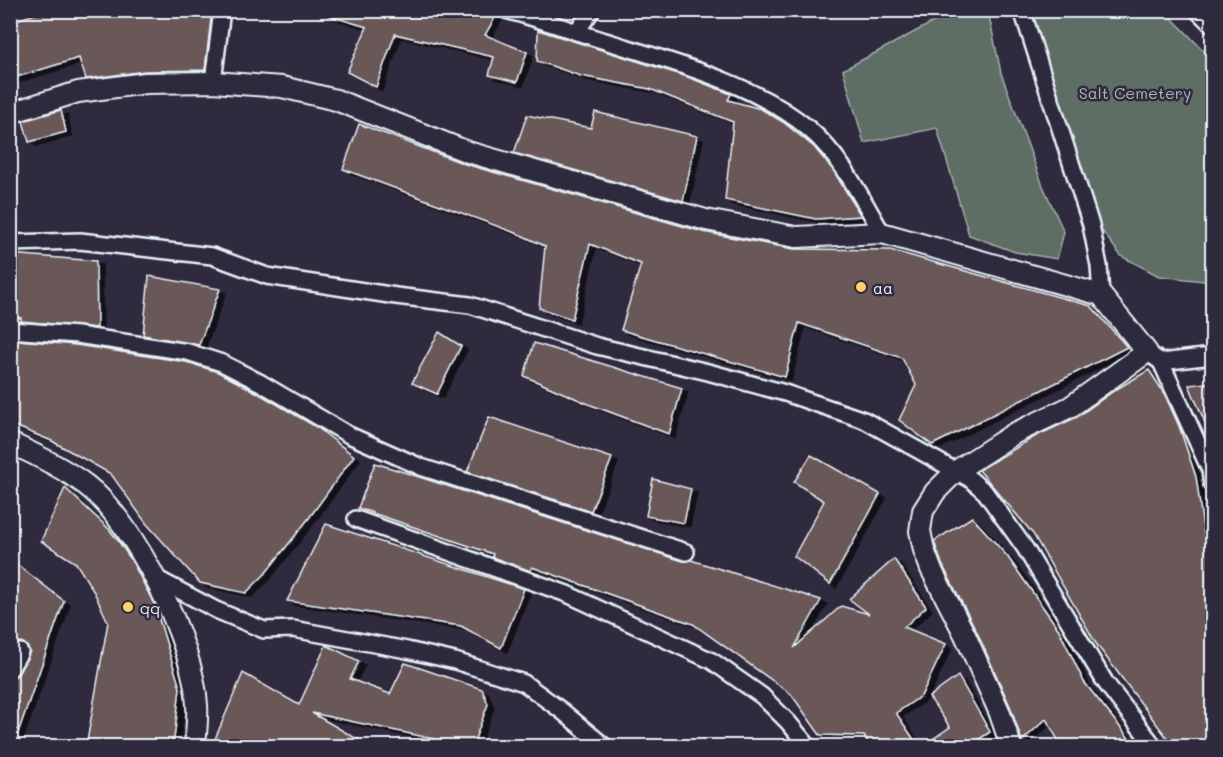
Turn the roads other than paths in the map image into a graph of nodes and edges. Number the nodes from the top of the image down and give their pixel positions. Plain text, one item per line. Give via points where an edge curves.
1 (222, 10) edge
2 (506, 10) edge
3 (592, 10) edge
4 (1022, 10) edge
5 (1197, 10) edge
6 (1212, 25) edge
7 (576, 32) junction
8 (213, 82) junction
9 (10, 113) edge
10 (882, 233) junction
11 (10, 243) edge
12 (1101, 295) junction
13 (10, 330) edge
14 (1212, 356) edge
15 (1154, 357) junction
16 (10, 443) edge
17 (957, 471) junction
18 (1212, 485) edge
19 (356, 519) dead end
20 (686, 552) dead end
21 (156, 578) junction
22 (20, 652) dead end
23 (10, 669) edge
24 (195, 747) edge
25 (604, 747) edge
26 (808, 747) edge
27 (1011, 747) edge
28 (1154, 747) edge

1 - 8 street
2 - 7 street
3 - 7 street
4 - 12 street via 1091,225
5 - 6 street
7 - 10 street via 740,87 783,110 811,130 847,171
8 - 9 street via 146,83 78,92
8 - 10 street via 282,87 336,100 468,152 705,220 796,237
10 - 12 street
11 - 17 street via 80,241 212,256 267,276 471,304 597,346 785,393 864,420
12 - 15 street
13 - 20 street via 88,336 188,352 222,363 349,435 421,467
14 - 15 street
15 - 17 street via 1070,407 1015,433
15 - 18 street via 1210,470
16 - 21 street via 39,455 88,487 119,520
17 - 27 street via 935,492 923,511 920,531 931,569 966,635
17 - 28 street via 986,492 1025,548 1105,682
19 - 26 street via 567,594 712,661 762,696
21 - 24 street via 189,664 197,705
21 - 25 street via 264,630 292,629 407,650 524,683
22 - 23 street

